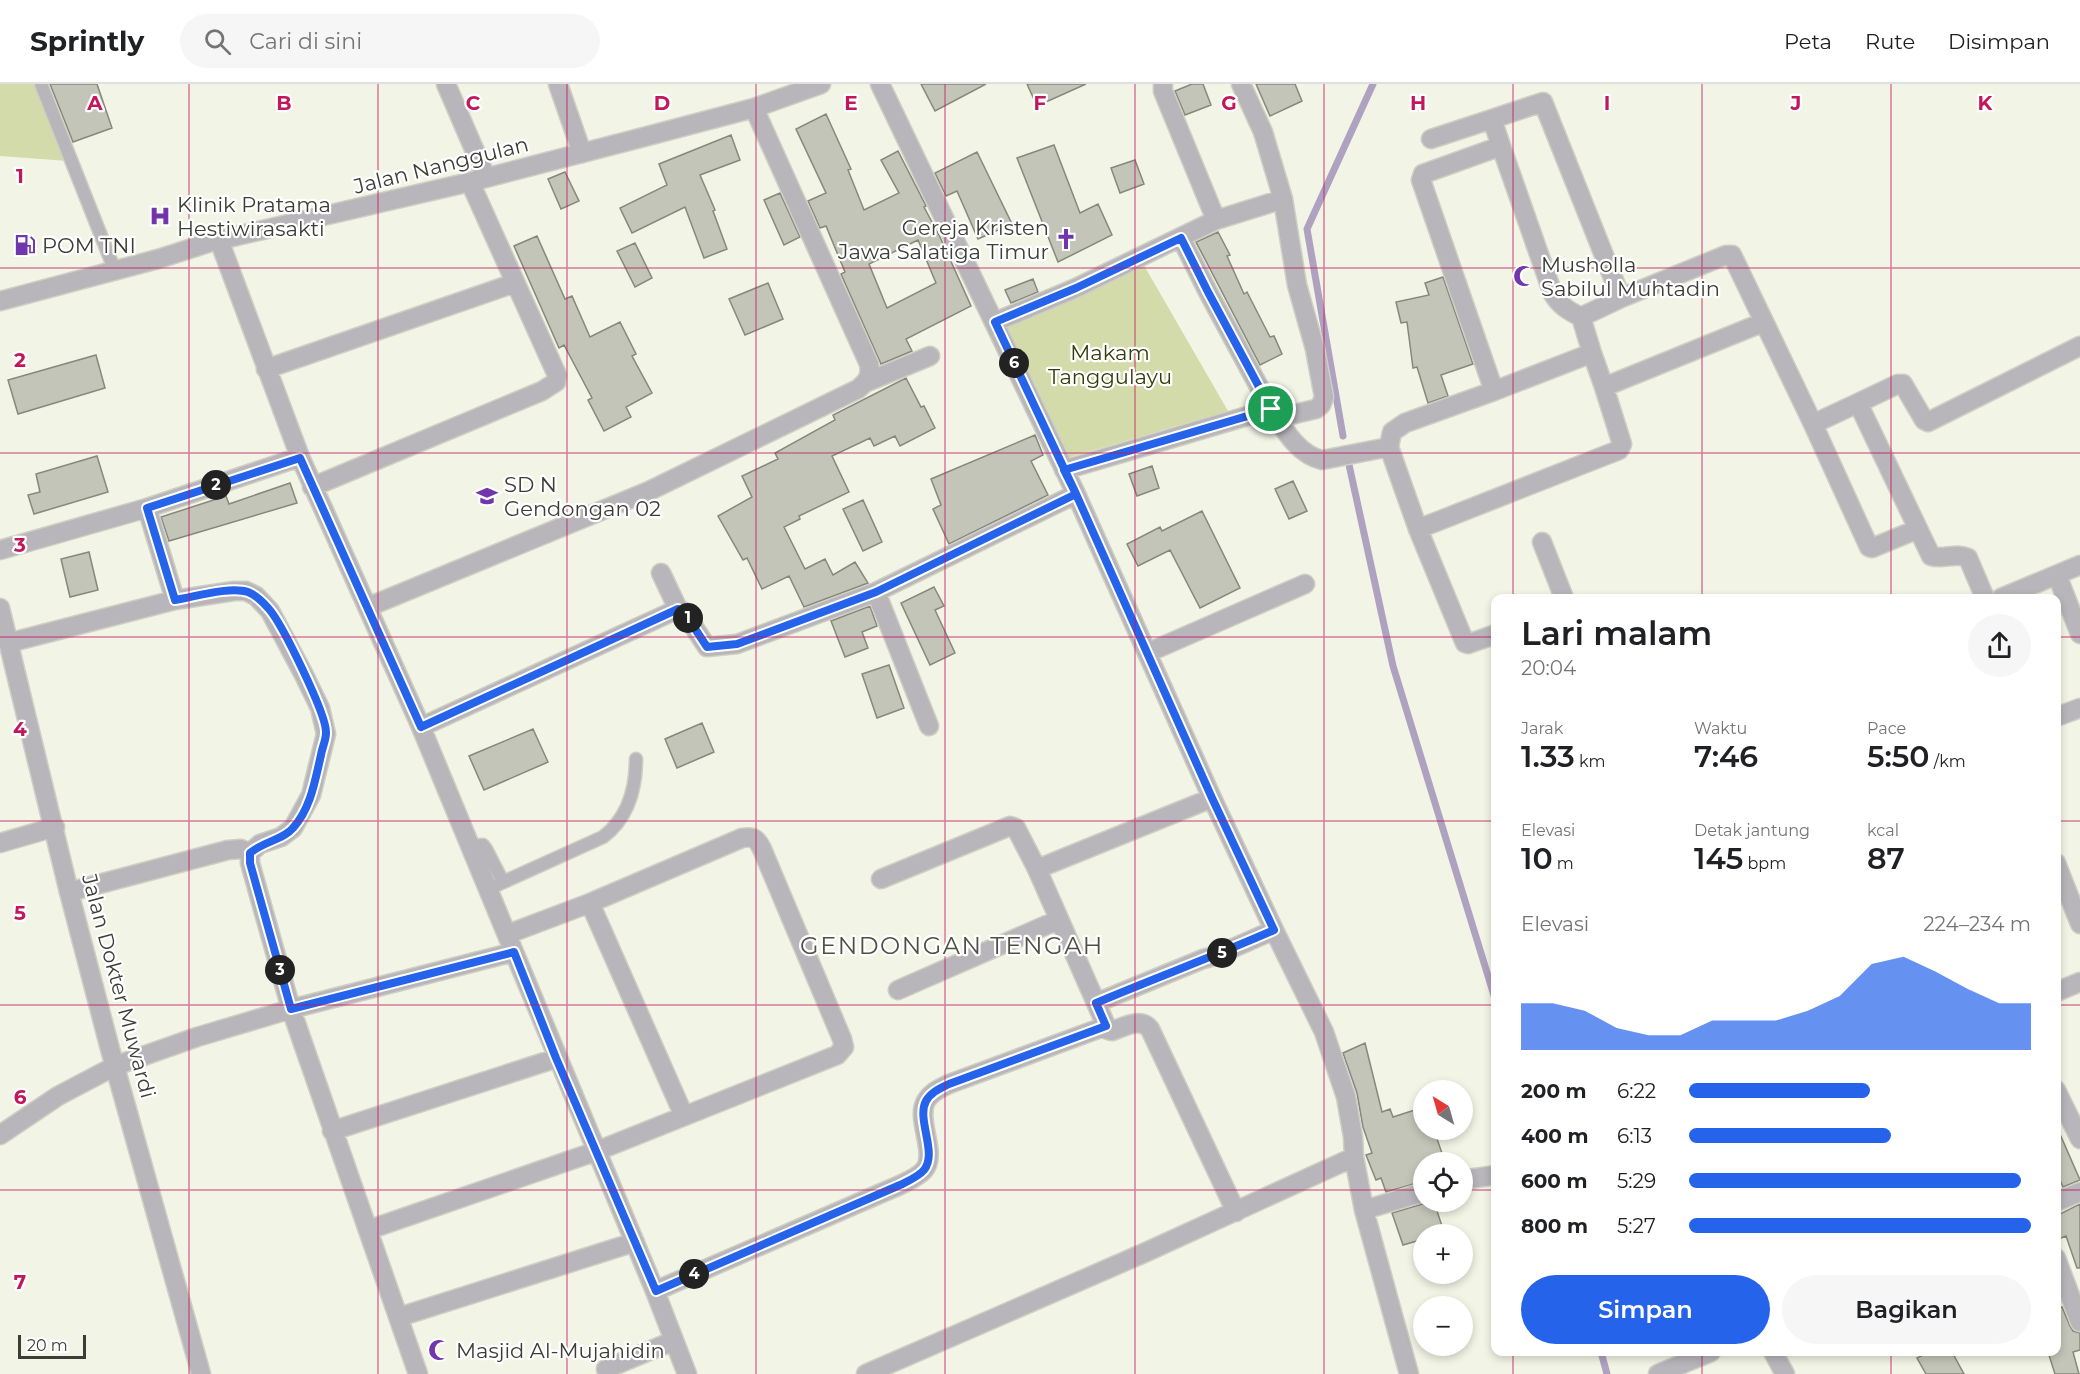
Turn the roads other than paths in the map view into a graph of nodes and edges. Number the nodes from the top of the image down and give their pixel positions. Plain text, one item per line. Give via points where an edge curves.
1 (41, 84) edge
2 (446, 84) edge
3 (558, 84) edge
4 (821, 84) edge
5 (880, 84) edge
6 (1162, 84) edge
7 (1241, 84) edge
8 (754, 108) junction
9 (1492, 119) junction
10 (1431, 139) dead end
11 (1502, 146) junction
12 (582, 153) junction
13 (478, 179) junction
14 (1283, 199) junction
15 (1216, 220) junction
16 (1181, 238) junction
17 (219, 240) junction
18 (115, 271) junction
19 (515, 283) junction
20 (1621, 298) junction
21 (0, 301) edge
22 (1581, 317) junction
23 (995, 322) junction
24 (1764, 322) junction
25 (2080, 346) edge
26 (1592, 353) junction
27 (930, 356) dead end
28 (266, 369) junction
29 (867, 382) junction
30 (1604, 387) junction
31 (1494, 392) junction
32 (1858, 404) junction
33 (1274, 414) junction
34 (1813, 424) junction
35 (1389, 447) junction
36 (300, 458) junction
37 (1064, 470) junction
38 (312, 487) junction
39 (1076, 494) junction
40 (147, 508) junction
41 (1418, 529) junction
42 (1918, 529) junction
43 (1542, 542) dead end
44 (0, 550) edge
45 (2080, 565) edge
46 (661, 573) dead end
47 (2057, 575) junction
48 (1305, 584) dead end
49 (876, 592) junction
50 (1562, 594) edge
51 (1983, 594) edge
52 (2011, 594) edge
53 (175, 600) junction
54 (0, 608) edge
55 (368, 608) junction
56 (678, 609) junction
57 (2080, 634) edge
58 (1491, 636) edge
59 (8, 643) junction
60 (1147, 652) junction
61 (2080, 708) edge
62 (2061, 715) edge
63 (929, 726) dead end
64 (421, 727) junction
65 (636, 759) dead end
66 (1212, 798) junction
67 (55, 827) junction
68 (0, 843) edge
69 (250, 853) junction
70 (1037, 869) junction
71 (2061, 876) edge
72 (881, 879) dead end
73 (496, 886) junction
74 (69, 892) junction
75 (590, 903) junction
76 (1058, 920) junction
77 (2080, 924) edge
78 (1274, 930) junction
79 (508, 934) junction
80 (514, 952) junction
81 (2080, 982) edge
82 (898, 990) dead end
83 (2061, 990) edge
84 (1096, 1003) junction
85 (291, 1009) junction
86 (1106, 1026) junction
87 (556, 1058) junction
88 (115, 1066) junction
89 (2061, 1100) edge
90 (684, 1116) junction
91 (332, 1131) junction
92 (0, 1135) edge
93 (2080, 1139) edge
94 (597, 1151) junction
95 (1354, 1157) junction
96 (1491, 1175) edge
97 (1473, 1178) edge
98 (2080, 1192) edge
99 (1413, 1195) edge
100 (2061, 1200) edge
101 (1364, 1210) junction
102 (1236, 1212) junction
103 (368, 1230) junction
104 (635, 1242) junction
105 (2061, 1271) edge
106 (656, 1291) junction
107 (399, 1317) junction
108 (2080, 1322) edge
109 (674, 1341) junction
110 (1701, 1356) edge
111 (1775, 1356) edge
112 (606, 1369) dead end
113 (201, 1374) edge
114 (418, 1374) edge
115 (687, 1374) edge
116 (866, 1374) edge
117 (1409, 1374) edge
118 (1658, 1374) edge
119 (1785, 1374) edge

1 - 18 lane
2 - 13 street
3 - 12 street
4 - 8 street, Jalan Nanggulan
5 - 23 street
6 - 15 street
7 - 14 street via 1263,132
8 - 12 street, Jalan Nanggulan
8 - 29 street via 869,364 871,374
9 - 10 street
9 - 11 street
9 - 20 street via 1543,102
11 - 22 street via 1554,294 1563,307
11 - 31 street via 1423,174 1420,180
12 - 13 street, Jalan Nanggulan
13 - 17 street, Jalan Nanggulan
13 - 19 street
14 - 15 street
14 - 33 street via 1297,285 1324,398 1316,409
15 - 16 street
16 - 23 street
16 - 33 street
17 - 18 street, Jalan Nanggulan
17 - 28 street
18 - 21 street, Jalan Nanggulan
19 - 28 street
19 - 38 street via 557,375 556,382
20 - 22 street
20 - 24 street via 1730,254 1735,257
22 - 26 street
23 - 37 street
24 - 30 street
24 - 34 street
25 - 32 street via 1930,422 1924,420 1903,384
26 - 30 street
26 - 31 street
27 - 29 street
28 - 36 street
29 - 55 street via 649,491
30 - 41 street via 1622,444 1619,450
31 - 35 street via 1401,425 1390,436
32 - 34 street
32 - 42 street
33 - 35 street via 1312,458 1322,460
33 - 37 street
34 - 42 street via 1869,548
35 - 41 street
36 - 38 street
36 - 40 street
37 - 39 street
38 - 55 street
39 - 49 street
39 - 60 street
40 - 44 street
40 - 53 street
41 - 58 street via 1466,644
42 - 51 street via 1931,556 1968,558
43 - 50 street
45 - 47 street
46 - 56 street
47 - 52 street
47 - 57 street
48 - 60 street
49 - 56 street via 737,644 707,647
49 - 63 street
53 - 59 street
53 - 69 street via 234,591 256,596 270,610 324,720 326,734 305,810 293,828
54 - 59 street, Jalan Dokter Muwardi
55 - 64 street
56 - 64 street
59 - 67 street, Jalan Dokter Muwardi
60 - 66 street
61 - 62 street
64 - 73 street via 470,846
65 - 73 lane via 630,800 613,829
66 - 70 street
66 - 78 street
67 - 68 street
67 - 74 street, Jalan Dokter Muwardi
69 - 74 street via 228,850
69 - 85 street
70 - 72 street via 1016,828 1010,826
70 - 76 street
71 - 77 street
73 - 79 street
74 - 88 street, Jalan Dokter Muwardi
75 - 79 street
75 - 90 street
75 - 90 street via 742,838 758,840 762,849 844,1047 837,1055
76 - 82 street
76 - 84 street
78 - 84 street
78 - 95 street via 1324,1032 1346,1097
79 - 80 street
80 - 85 street
80 - 87 street
81 - 83 street
84 - 86 street
85 - 88 street
85 - 91 street
86 - 102 street via 1112,1031 1146,1024
86 - 106 street via 934,1092 923,1110 928,1160 913,1178
87 - 91 street
87 - 94 street
88 - 92 street via 58,1096
88 - 113 street, Jalan Dokter Muwardi
89 - 93 street
90 - 94 street
91 - 103 street
94 - 103 street
94 - 104 street
95 - 101 street
95 - 102 street
96 - 97 street
98 - 100 street
99 - 101 street
101 - 117 street
102 - 116 street
103 - 107 street
104 - 106 street
104 - 107 street
105 - 108 street
106 - 109 street
107 - 114 street
109 - 112 street
109 - 115 street
110 - 118 street
111 - 119 street

